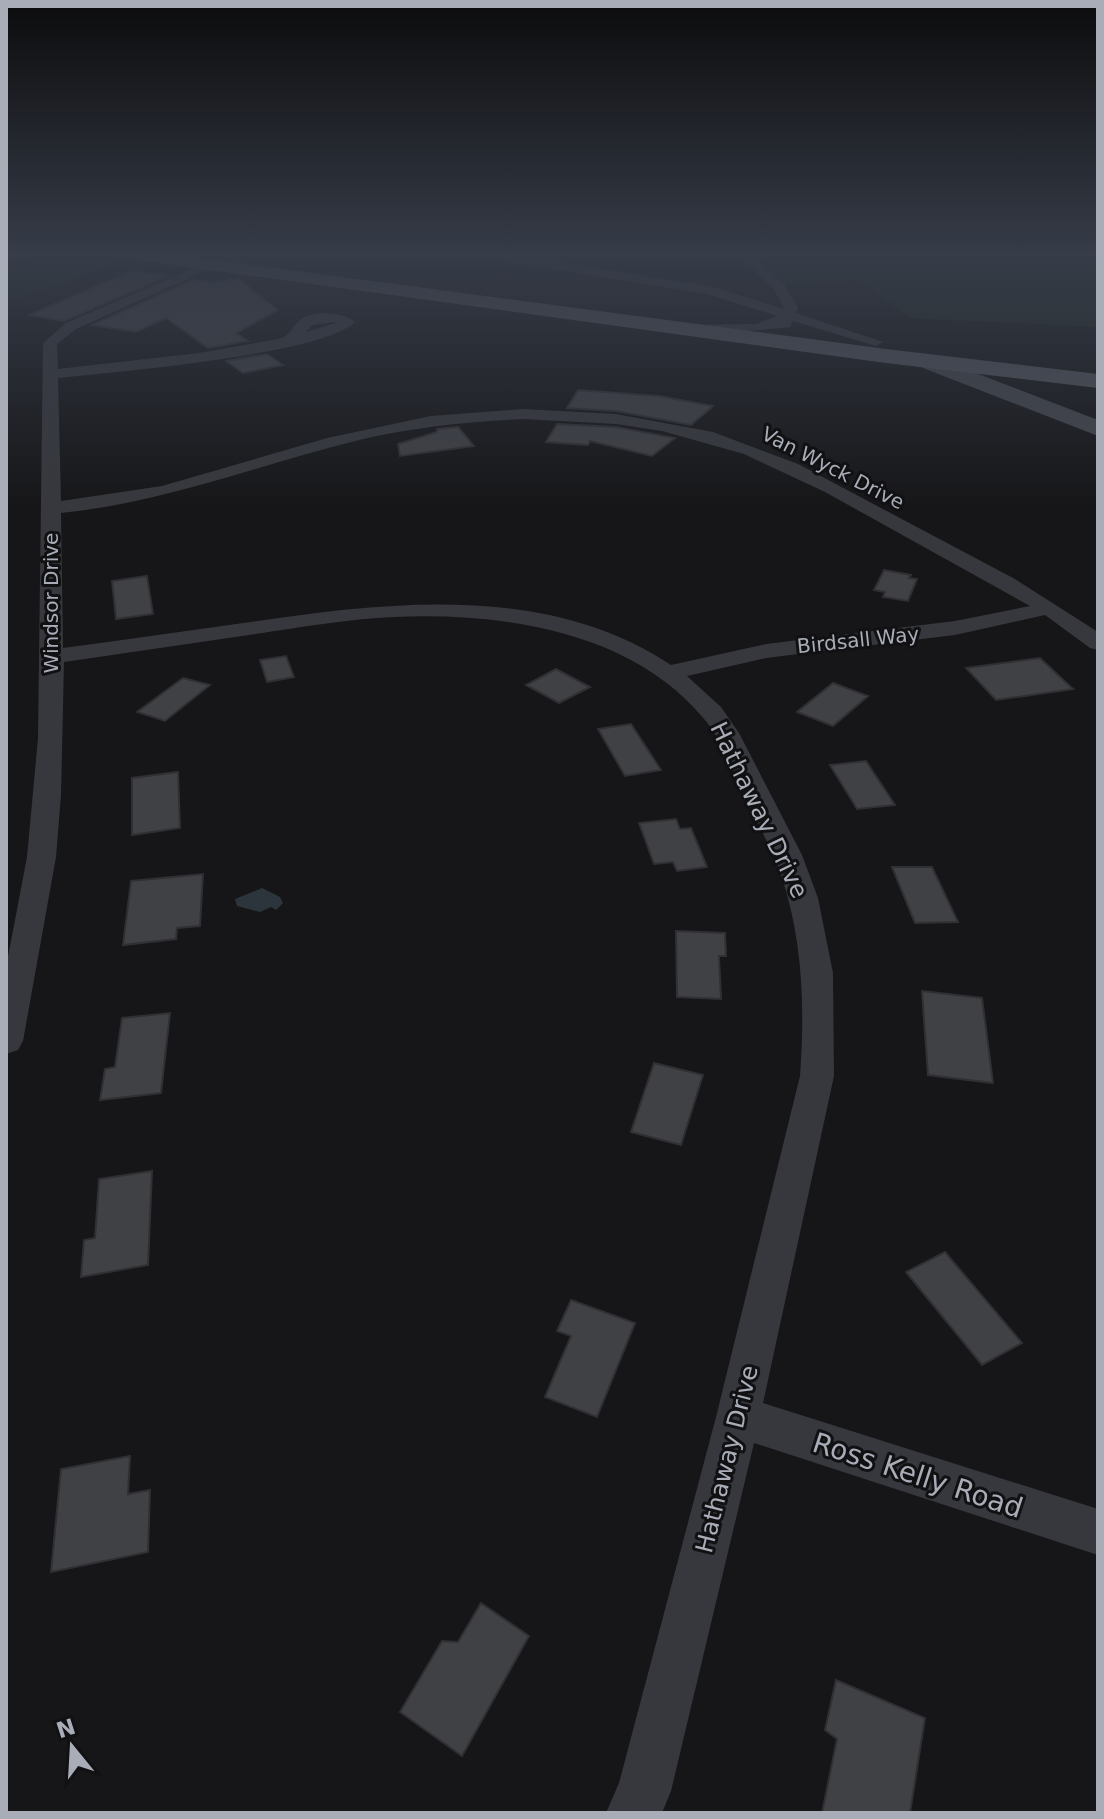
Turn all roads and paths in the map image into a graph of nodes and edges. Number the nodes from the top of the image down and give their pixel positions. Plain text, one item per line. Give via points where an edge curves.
1 (53, 340) edge
2 (285, 340) edge
3 (771, 340) edge
4 (869, 340) edge
5 (876, 342) dead end
6 (926, 361) junction
7 (50, 374) junction
8 (1098, 381) edge
9 (1098, 429) edge
10 (52, 508) junction
11 (1049, 608) junction
12 (1098, 643) edge
13 (51, 657) junction
14 (668, 673) junction
15 (13, 977) edge
16 (6, 1041) edge
17 (738, 1417) junction
18 (1098, 1532) edge
19 (633, 1813) edge

1 - 7 street, Windsor Drive
2 - 7 street via 174,362
3 - 6 main road
4 - 5 street
6 - 8 main road
6 - 9 main road
7 - 10 street, Windsor Drive
10 - 11 street, Van Wyck Drive via 174,489 338,440 414,424 502,415 592,417 692,433 773,459
10 - 13 street, Windsor Drive
11 - 12 street, Van Wyck Drive
11 - 14 street, Birdsall Way via 955,628 766,651
13 - 14 street, Hathaway Drive via 359,613 434,609 508,615 569,629
13 - 15 street, Windsor Drive via 48,797 32,915
14 - 17 street, Hathaway Drive via 727,732 794,872 819,971 817,1076
15 - 16 street, Windsor Drive
17 - 18 street, Ross Kelly Road
17 - 19 street, Hathaway Drive via 644,1791

